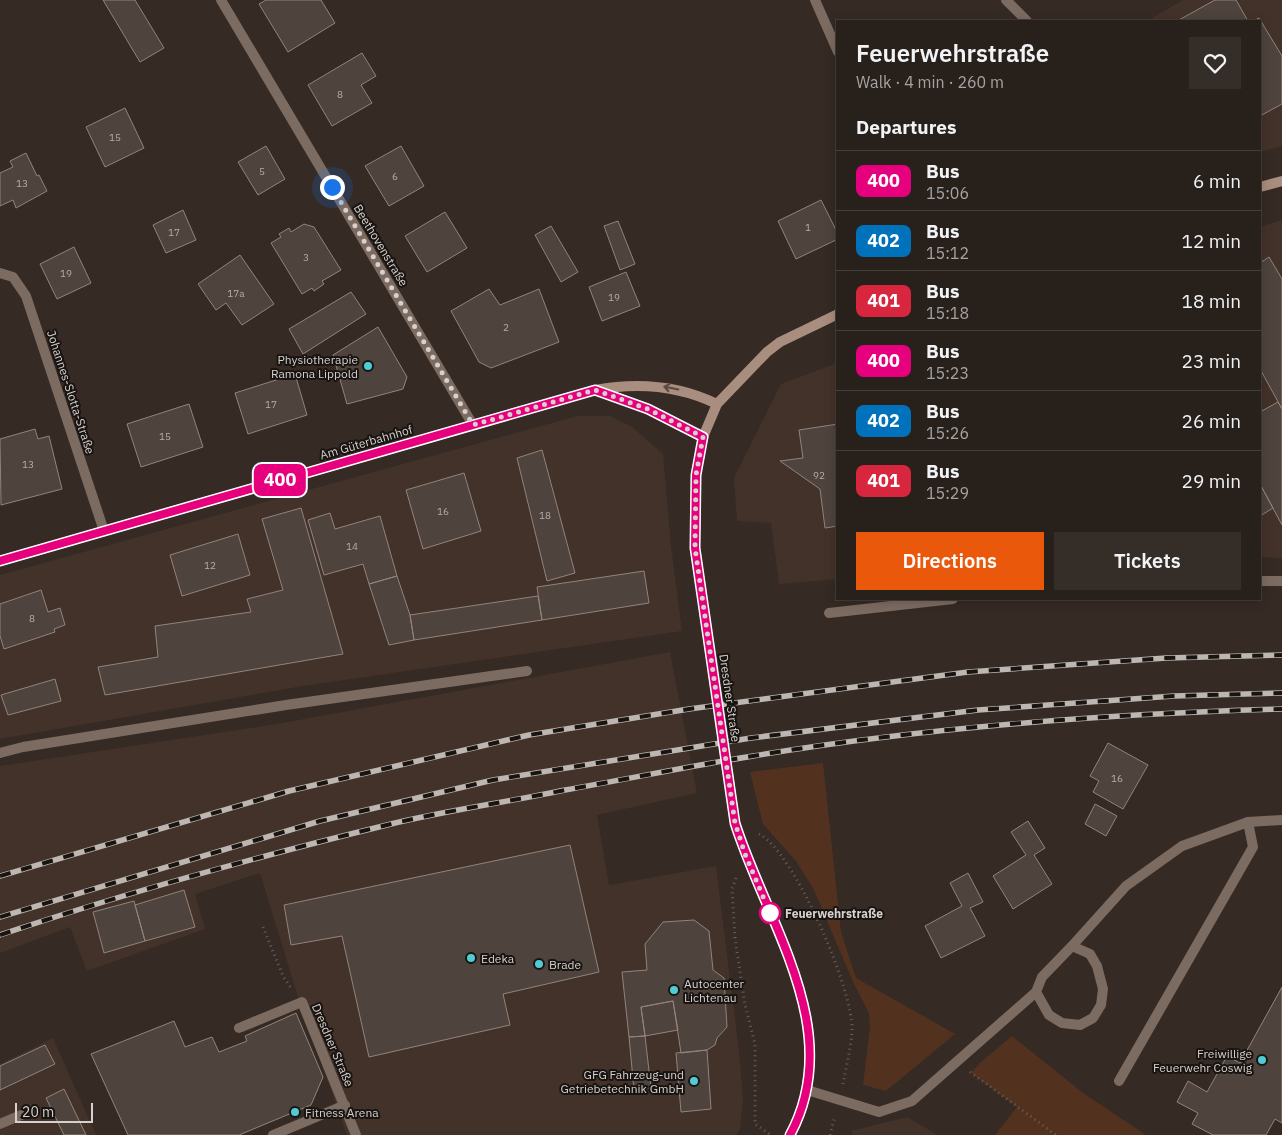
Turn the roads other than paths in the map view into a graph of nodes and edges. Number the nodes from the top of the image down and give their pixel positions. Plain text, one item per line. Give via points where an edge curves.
1 (221, 0) edge
2 (815, 0) edge
3 (1006, 0) edge
4 (1026, 20) edge
5 (836, 47) edge
6 (1282, 181) edge
7 (1261, 187) edge
8 (0, 273) edge
9 (836, 315) edge
10 (595, 390) junction
11 (717, 404) junction
12 (473, 425) junction
13 (703, 437) junction
14 (104, 531) junction
15 (0, 561) edge
16 (1261, 581) edge
17 (1282, 581) edge
18 (945, 600) edge
19 (829, 613) dead end
20 (527, 672) dead end
21 (0, 753) edge
22 (1282, 820) edge
23 (1248, 822) junction
24 (1072, 946) junction
25 (1036, 992) junction
26 (239, 1028) dead end
27 (1119, 1081) dead end
28 (807, 1090) junction
29 (345, 1105) junction
30 (33, 1110) dead end
31 (0, 1124) edge
32 (273, 1135) edge
33 (356, 1135) edge
34 (790, 1135) edge

1 - 12 street, Beethovenstraße
2 - 5 street
3 - 4 street
6 - 7 main road
8 - 14 street, Johannes-Slotta-Straße via 13,277 26,296
9 - 11 main road, Dresdner Straße via 780,342
11 -> 10 main road, Am Güterbahnhof via 667,386 621,385
10 - 12 main road, Am Güterbahnhof
10 - 13 main road via 648,409
11 - 13 main road, Dresdner Straße
12 - 14 main road, Am Güterbahnhof
13 - 28 main road, Dresdner Straße via 696,475 695,548 735,823 794,974 808,1022
14 - 15 main road, Am Güterbahnhof
16 - 17 street
18 - 19 street
20 - 21 street via 276,707
22 - 23 street
23 - 24 street via 1182,846 1126,886
23 - 27 street via 1253,848
24 - 25 street via 1042,977
24 - 25 street via 1090,954 1097,966 1102,997 1093,1018 1080,1025 1062,1023 1048,1015
25 - 28 street via 912,1101 879,1112
26 - 29 street, Dresdner Straße via 302,1002
28 - 34 main road, Dresdner Straße
29 - 32 street, Dresdner Straße
29 - 33 street, Dresdner Straße
30 - 31 street

